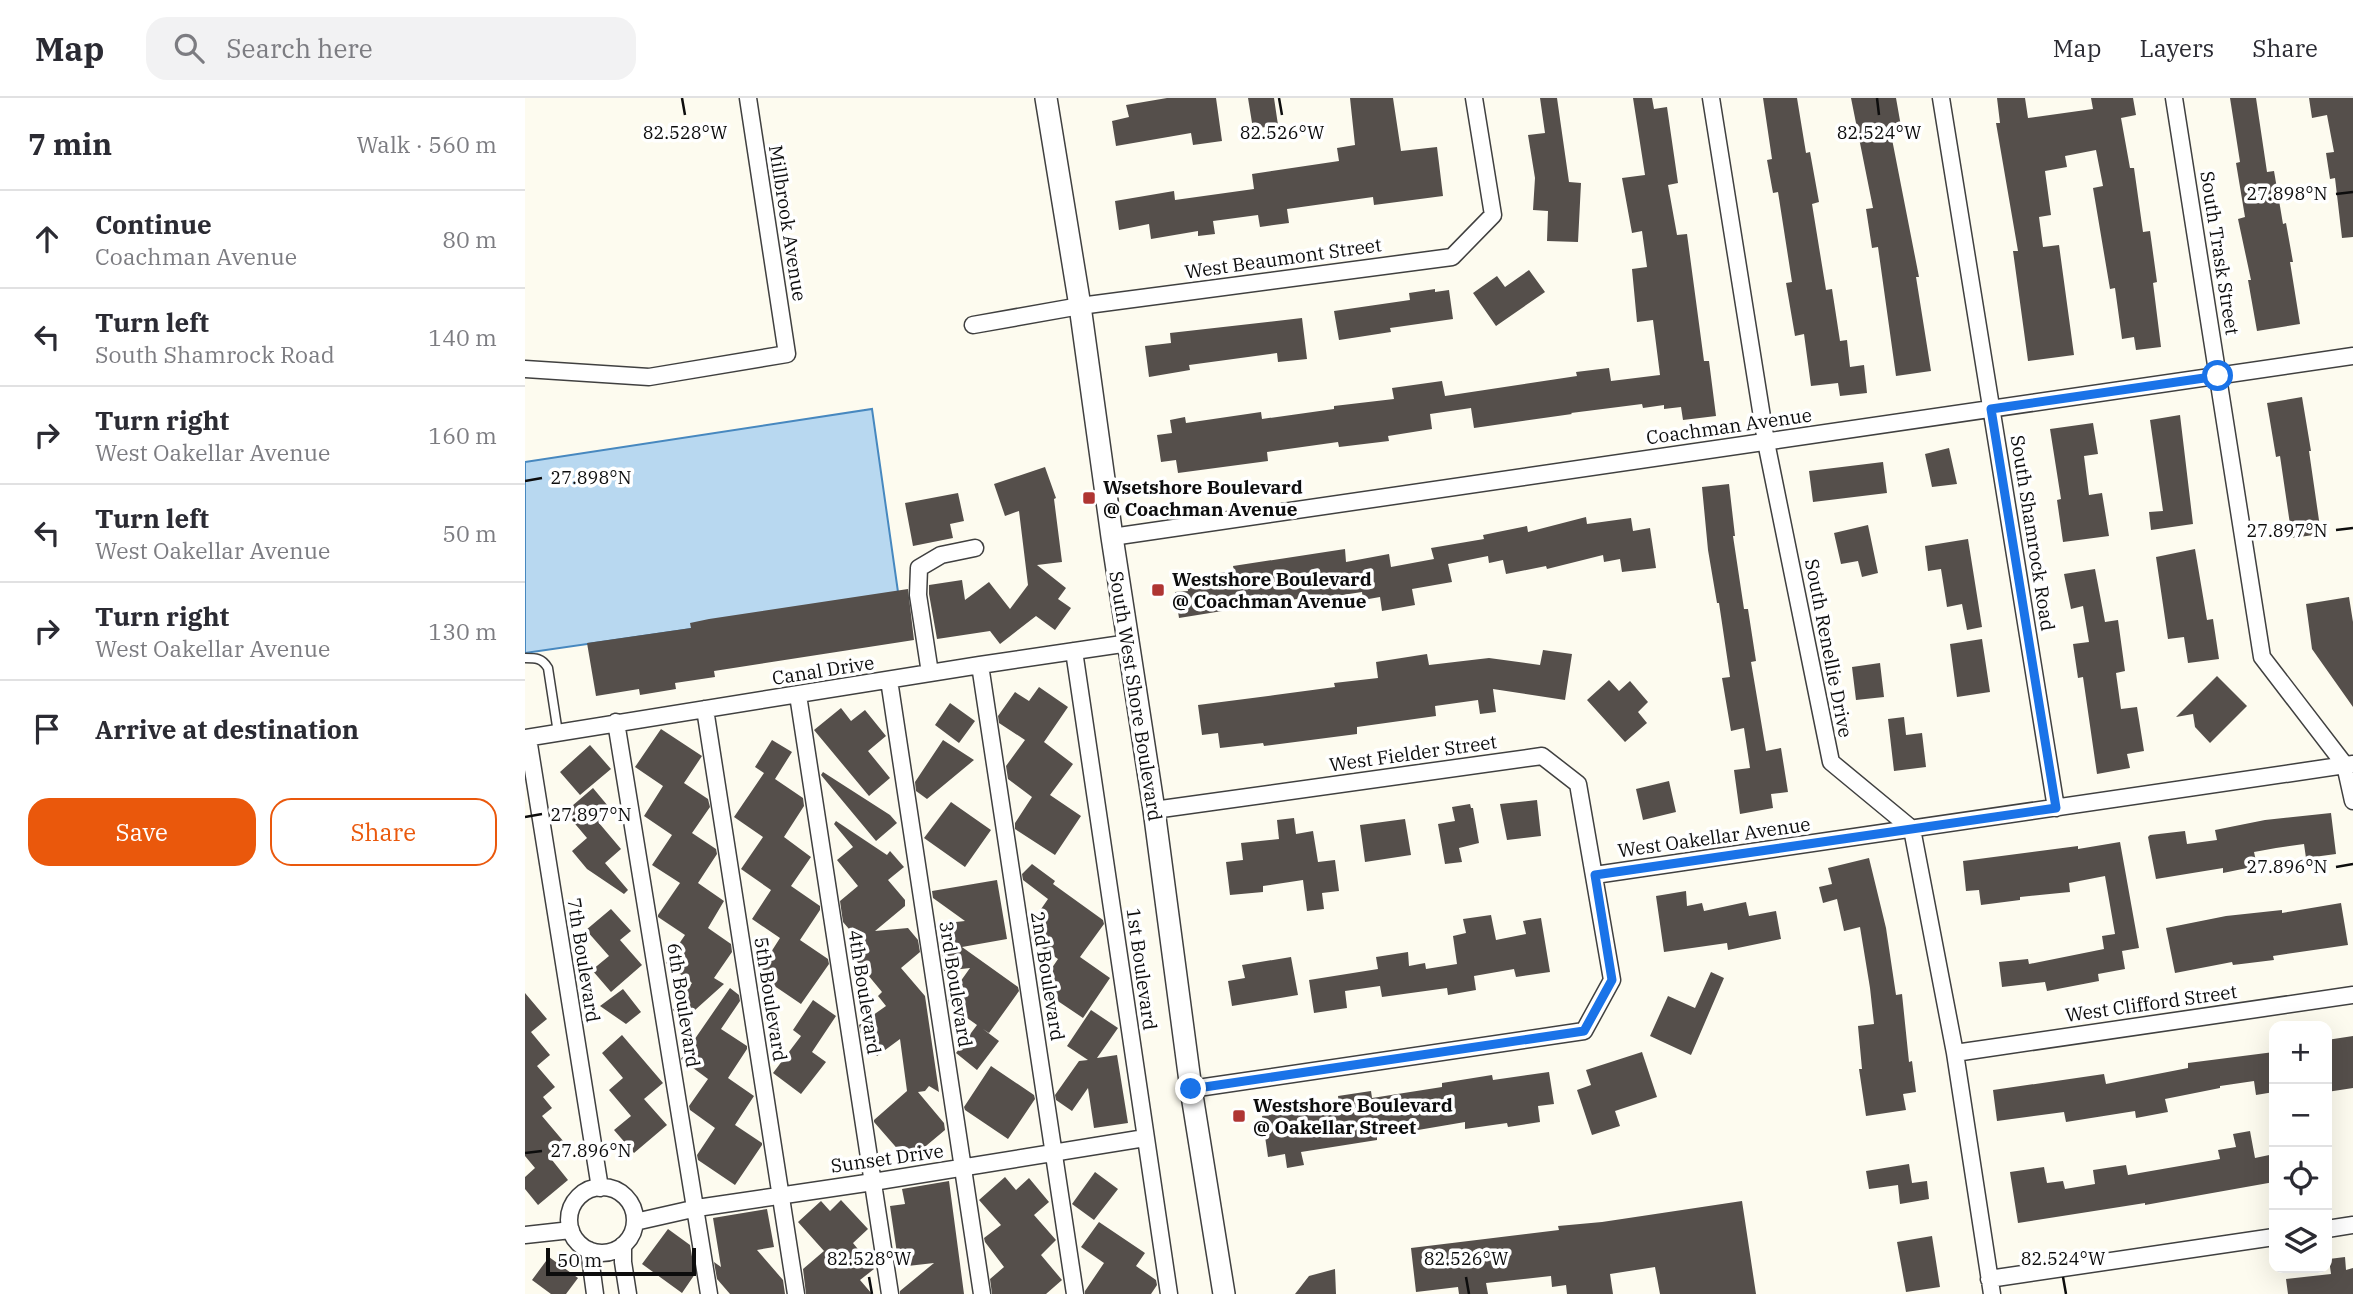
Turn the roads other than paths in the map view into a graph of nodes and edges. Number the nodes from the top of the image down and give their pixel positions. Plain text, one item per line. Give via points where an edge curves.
1 (748, 98) edge
2 (1046, 98) edge
3 (1474, 98) edge
4 (1711, 98) edge
5 (1941, 98) edge
6 (2174, 98) edge
7 (1080, 306) junction
8 (972, 325) dead end
9 (2353, 356) edge
10 (525, 369) edge
11 (2218, 376) junction
12 (1991, 409) junction
13 (1766, 442) junction
14 (1112, 537) junction
15 (975, 548) dead end
16 (1129, 643) junction
17 (1081, 650) junction
18 (525, 658) edge
19 (980, 665) junction
20 (930, 673) junction
21 (889, 680) junction
22 (798, 695) junction
23 (705, 709) junction
24 (616, 722) junction
25 (558, 733) junction
26 (526, 738) edge
27 (2349, 765) edge
28 (2353, 801) edge
29 (2056, 808) junction
30 (1154, 810) junction
31 (1912, 829) junction
32 (1595, 875) junction
33 (2353, 995) edge
34 (1955, 1053) junction
35 (1191, 1089) junction
36 (1145, 1139) junction
37 (1053, 1153) junction
38 (962, 1168) junction
39 (873, 1182) junction
40 (600, 1188) junction
41 (780, 1195) junction
42 (697, 1208) junction
43 (635, 1222) junction
44 (2353, 1225) edge
45 (2332, 1228) edge
46 (571, 1230) junction
47 (525, 1235) edge
48 (2269, 1238) edge
49 (623, 1245) junction
50 (589, 1250) junction
51 (1991, 1287) edge
52 (595, 1294) edge
53 (628, 1294) edge
54 (709, 1294) edge
55 (796, 1294) edge
56 (890, 1294) edge
57 (982, 1294) edge
58 (1075, 1294) edge
59 (1168, 1294) edge
60 (1224, 1294) edge

1 - 10 street, Millbrook Avenue via 787,354 649,377
2 - 7 street, South West Shore Boulevard
3 - 7 street, West Beaumont Street via 1493,215 1452,257
4 - 13 street, South Renellie Drive
5 - 12 street, South Shamrock Road
6 - 11 street, South Trask Street
7 - 8 street, West Beaumont Street
7 - 14 street, South West Shore Boulevard
9 - 11 street, Coachman Avenue
11 - 12 street, Coachman Avenue
11 - 27 street, South Trask Street via 2262,657
12 - 13 street, Coachman Avenue
12 - 29 street, South Shamrock Road
13 - 14 street, Coachman Avenue
13 - 31 street, South Renellie Drive via 1831,762
14 - 16 street, South West Shore Boulevard
15 - 20 street via 941,555 919,568 918,595
16 - 17 street, Canal Drive
16 - 30 street, South West Shore Boulevard
17 - 19 street, Canal Drive
17 - 36 street, 1st Boulevard
18 - 25 lane via 539,659 548,668
19 - 20 street, Canal Drive
19 - 37 street, 2nd Boulevard
20 - 21 street, Canal Drive
21 - 22 street, Canal Drive
21 - 38 street, 3rd Boulevard
22 - 23 street, Canal Drive
22 - 39 street, 4th Boulevard
23 - 24 street, Canal Drive
23 - 41 street, 5th Boulevard
24 - 25 street, Canal Drive
24 - 42 street, 6th Boulevard
25 - 26 street, Canal Drive
26 - 40 street, 7th Boulevard
27 - 28 street, South Trask Street
27 - 29 street, West Oakellar Avenue
29 - 31 street, West Oakellar Avenue
30 - 32 street, West Fielder Street via 1542,756 1578,784
30 - 35 street, South West Shore Boulevard
31 - 32 street, West Oakellar Avenue
31 - 34 street
32 - 35 street, West Oakellar Avenue via 1612,980 1584,1031
33 - 34 street, West Clifford Street
34 - 51 street
35 - 60 street, South West Shore Boulevard
36 - 37 street, Sunset Drive
36 - 59 street, 1st Boulevard
37 - 38 street, Sunset Drive
37 - 58 street, 2nd Boulevard
38 - 39 street, Sunset Drive
38 - 57 street, 3rd Boulevard
39 - 41 street, Sunset Drive
39 - 56 street, 4th Boulevard
40 - 43 street via 628,1200
40 - 46 street via 577,1199 570,1213
41 - 42 street, Sunset Drive
41 - 55 street, 5th Boulevard
42 - 43 street, Sunset Drive
42 - 54 street, 6th Boulevard
43 - 49 street
44 - 45 street
46 - 47 street
46 - 50 street
48 - 51 street
49 - 50 street via 606,1253
49 - 53 street
50 - 52 street

